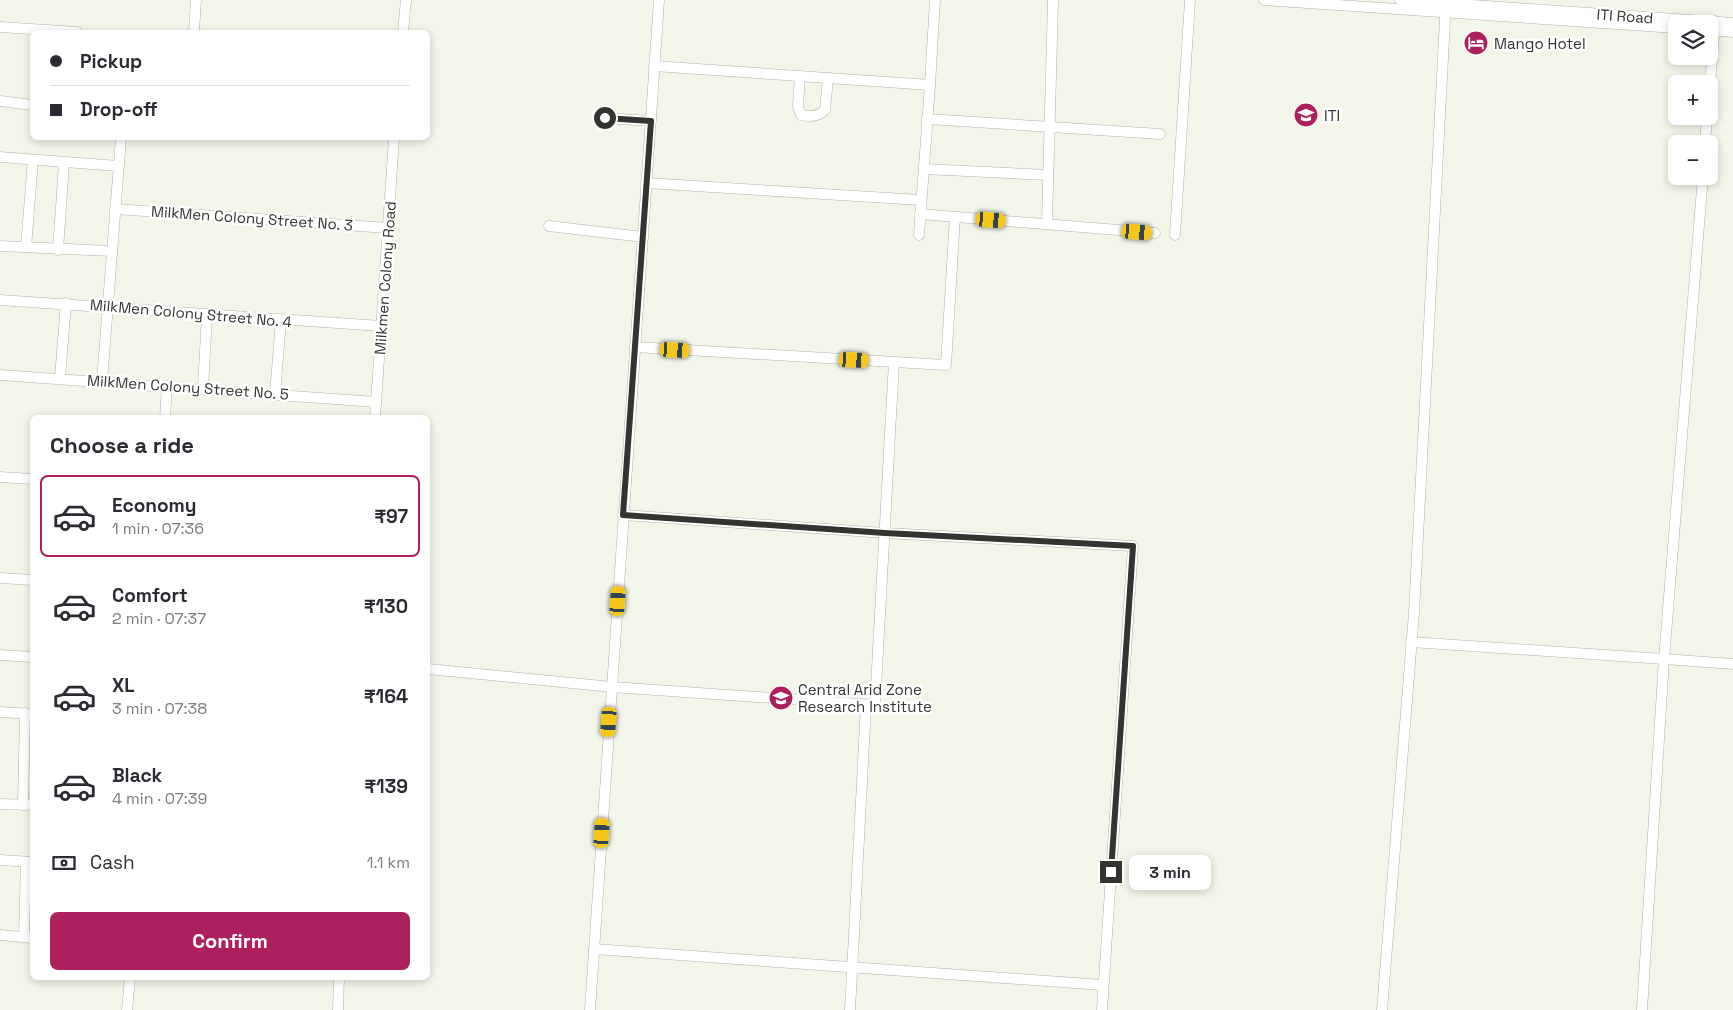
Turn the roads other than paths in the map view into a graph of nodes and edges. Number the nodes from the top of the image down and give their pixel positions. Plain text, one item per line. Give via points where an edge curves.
1 (196, 0) edge
2 (406, 0) edge
3 (659, 0) edge
4 (935, 0) edge
5 (1053, 0) edge
6 (1190, 0) edge
7 (1264, 0) edge
8 (1400, 0) edge
9 (1458, 2) edge
10 (1446, 6) edge
11 (1668, 23) edge
12 (1733, 23) edge
13 (1718, 26) edge
14 (0, 27) edge
15 (1668, 27) edge
16 (1718, 28) edge
17 (46, 30) edge
18 (194, 30) edge
19 (403, 30) edge
20 (1733, 32) edge
21 (654, 66) junction
22 (800, 76) junction
23 (828, 78) junction
24 (930, 85) junction
25 (0, 101) edge
26 (30, 104) edge
27 (605, 118) dead end
28 (927, 119) junction
29 (651, 121) junction
30 (1049, 127) junction
31 (1160, 134) dead end
32 (121, 140) edge
33 (394, 140) edge
34 (0, 157) edge
35 (33, 160) junction
36 (64, 164) junction
37 (118, 166) junction
38 (924, 169) junction
39 (1048, 176) junction
40 (646, 183) junction
41 (1702, 185) edge
42 (921, 200) junction
43 (116, 209) junction
44 (920, 214) junction
45 (956, 217) junction
46 (1047, 224) junction
47 (549, 226) dead end
48 (388, 228) junction
49 (1155, 233) dead end
50 (919, 235) dead end
51 (1175, 235) dead end
52 (642, 237) junction
53 (0, 246) edge
54 (26, 247) junction
55 (58, 250) junction
56 (112, 251) junction
57 (0, 300) edge
58 (66, 304) junction
59 (109, 306) junction
60 (207, 314) junction
61 (281, 321) junction
62 (381, 326) junction
63 (635, 347) junction
64 (894, 362) junction
65 (0, 375) edge
66 (60, 378) junction
67 (102, 381) junction
68 (167, 386) junction
69 (203, 388) junction
70 (275, 394) junction
71 (376, 402) junction
72 (165, 415) edge
73 (375, 415) edge
74 (0, 477) edge
75 (30, 479) edge
76 (623, 515) junction
77 (885, 533) junction
78 (0, 578) edge
79 (30, 580) edge
80 (1411, 642) junction
81 (0, 655) edge
82 (30, 657) edge
83 (1664, 659) junction
84 (1733, 664) edge
85 (430, 670) edge
86 (612, 687) junction
87 (866, 705) junction
88 (0, 712) edge
89 (29, 713) edge
90 (0, 804) edge
91 (28, 805) edge
92 (0, 860) edge
93 (29, 862) edge
94 (0, 935) edge
95 (28, 937) edge
96 (594, 949) junction
97 (854, 967) junction
98 (130, 980) edge
99 (340, 980) edge
100 (1103, 985) junction
101 (127, 1010) edge
102 (338, 1010) edge
103 (590, 1010) edge
104 (850, 1010) edge
105 (1102, 1010) edge
106 (1382, 1010) edge
107 (1642, 1010) edge

1 - 18 street
2 - 19 street
3 - 21 street
4 - 24 street
5 - 30 street
6 - 51 street
7 - 10 street, ITI Road
8 - 10 street, ITI Road
9 - 10 street, ITI Road
9 - 11 street, ITI Road
10 - 15 street
10 - 80 street
12 - 13 street, ITI Road
14 - 17 street
16 - 20 street
21 - 22 street
21 - 29 street
22 - 23 street
22 - 23 street via 798,106 801,115 806,116 816,116 825,110
23 - 24 street
24 - 28 street
25 - 26 street
27 - 29 street
28 - 30 street
28 - 38 street
29 - 40 street
30 - 31 street
30 - 39 street
32 - 37 street
33 - 48 street, Milkmen Colony Road
34 - 35 street
35 - 36 street
35 - 54 street
36 - 37 street
36 - 55 street
37 - 43 street
38 - 39 street
38 - 42 street
39 - 46 street
40 - 42 street
40 - 52 street
41 - 83 street
42 - 44 street
43 - 48 street, MilkMen Colony Street No. 3
43 - 56 street
44 - 45 street
44 - 50 street
45 - 46 street
45 - 64 street via 946,365
46 - 49 street
47 - 52 street
48 - 62 street, Milkmen Colony Road
52 - 63 street
53 - 54 street
54 - 55 street
55 - 56 street
56 - 59 street
57 - 58 street, MilkMen Colony Street No. 4
58 - 59 street, MilkMen Colony Street No. 4
58 - 66 street
59 - 60 street, MilkMen Colony Street No. 4
59 - 67 street
60 - 61 street, MilkMen Colony Street No. 4
60 - 69 street
61 - 62 street, MilkMen Colony Street No. 4
61 - 70 street
62 - 71 street, Milkmen Colony Road
63 - 64 street
63 - 76 street
64 - 77 street
65 - 66 street, MilkMen Colony Street No. 5
66 - 67 street, MilkMen Colony Street No. 5
67 - 68 street, MilkMen Colony Street No. 5
68 - 69 street, MilkMen Colony Street No. 5
68 - 72 street
69 - 70 street, MilkMen Colony Street No. 5
70 - 71 street, MilkMen Colony Street No. 5
71 - 73 street, Milkmen Colony Road
74 - 75 street
76 - 77 street
76 - 86 street
77 - 87 street via 876,705
77 - 100 street via 1133,546
78 - 79 street
80 - 83 street
80 - 106 street
81 - 82 street
83 - 84 street
83 - 107 street
85 - 86 street
86 - 87 street
86 - 96 street
87 - 97 street
88 - 89 street
89 - 91 street
90 - 91 street
92 - 93 street
93 - 95 street
94 - 95 street
96 - 97 street
96 - 103 street
97 - 100 street
97 - 104 street
98 - 101 street
99 - 102 street
100 - 105 street

